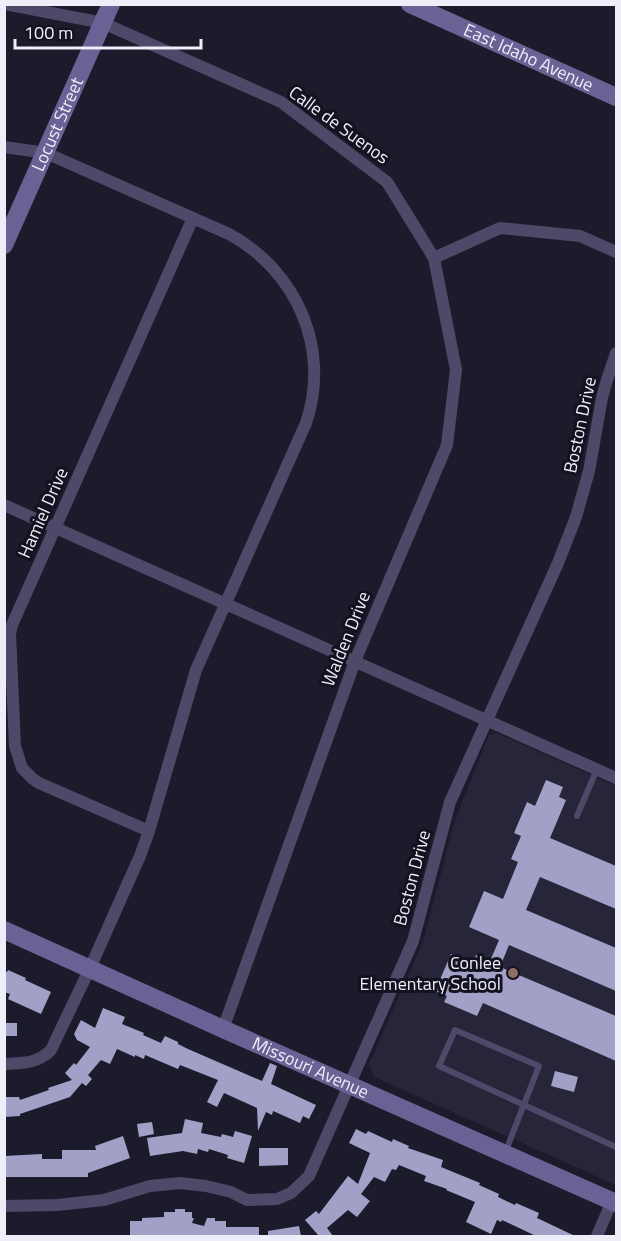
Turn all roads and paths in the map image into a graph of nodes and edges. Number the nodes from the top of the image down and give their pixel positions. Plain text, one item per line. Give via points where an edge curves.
1 (4, 4) edge
2 (111, 4) edge
3 (410, 4) edge
4 (103, 23) junction
5 (616, 97) edge
6 (4, 147) edge
7 (46, 153) junction
8 (193, 218) junction
9 (4, 245) edge
10 (616, 252) edge
11 (434, 258) junction
12 (616, 353) edge
13 (4, 505) edge
14 (56, 528) junction
15 (226, 603) junction
16 (355, 661) junction
17 (487, 720) junction
18 (597, 769) junction
19 (616, 778) edge
20 (577, 816) dead end
21 (149, 831) junction
22 (4, 930) edge
23 (90, 968) junction
24 (223, 1029) junction
25 (4, 1064) edge
26 (349, 1084) junction
27 (525, 1105) junction
28 (616, 1147) edge
29 (505, 1154) junction
30 (614, 1202) edge
31 (4, 1206) edge
32 (597, 1236) edge

1 - 4 street, Calle de Suenos
2 - 4 main road, Locust Street
3 - 5 main road, East Idaho Avenue
4 - 7 main road, Locust Street
4 - 11 street, Calle de Suenos via 281,102 387,182
6 - 7 street
7 - 8 street
7 - 9 main road, Locust Street
8 - 14 street, Hamiel Drive
8 - 15 street via 238,239 275,270 302,312 313,355 312,396 306,423
10 - 11 street via 580,236 500,228
11 - 16 street, Walden Drive via 456,370 447,445
12 - 17 street, Boston Drive via 576,518
13 - 14 street
14 - 15 street
14 - 21 street, Hamiel Drive via 10,634 16,754 22,768 39,783
15 - 16 street
15 - 21 street via 192,681
16 - 17 street
16 - 24 street, Walden Drive
17 - 18 street
17 - 26 street, Boston Drive via 450,802 413,941
18 - 19 street
18 - 20 lane
21 - 23 street
22 - 23 main road, Missouri Avenue
23 - 24 main road, Missouri Avenue
23 - 25 street via 51,1050 33,1062
24 - 26 main road, Missouri Avenue
26 - 29 main road, Missouri Avenue
26 - 31 street, Boston Drive via 309,1176 291,1193 276,1199 247,1200 231,1192 180,1183 150,1186 104,1200 57,1206
27 - 27 lane via 539,1066 455,1030 439,1066
27 - 28 lane
27 - 29 lane
29 - 30 main road, Missouri Avenue
30 - 32 street

